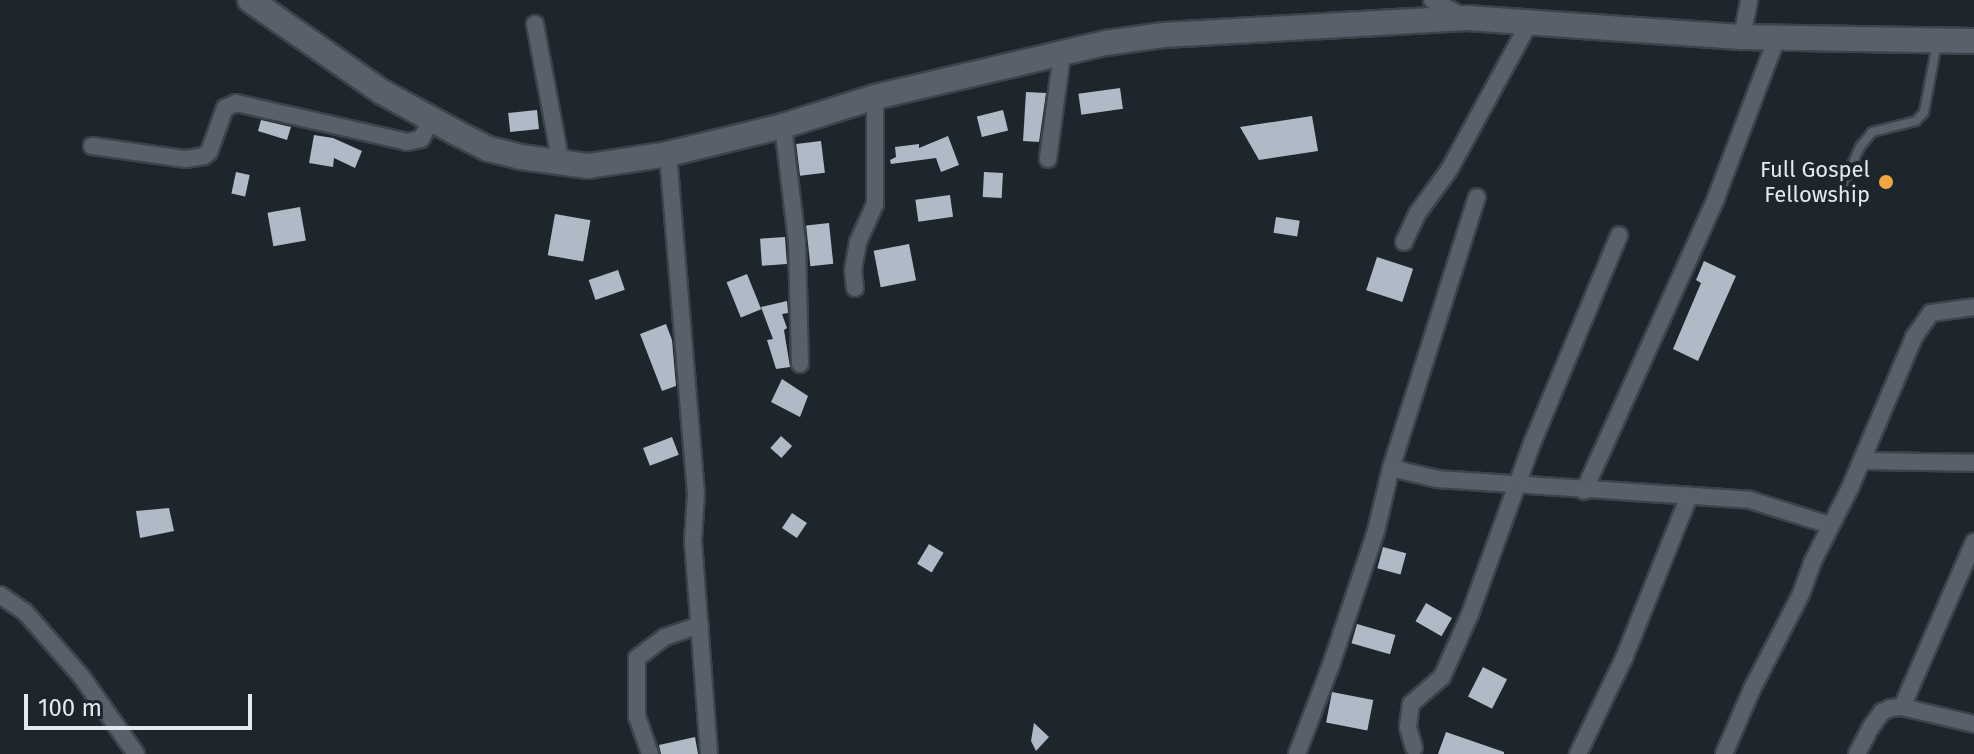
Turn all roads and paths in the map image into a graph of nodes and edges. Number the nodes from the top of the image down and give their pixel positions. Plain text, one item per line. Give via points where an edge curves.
1 (250, 0) edge
2 (1432, 0) edge
3 (1749, 0) edge
4 (1467, 18) junction
5 (535, 24) dead end
6 (1528, 25) junction
7 (1742, 37) junction
8 (1777, 37) junction
9 (1938, 39) junction
10 (1974, 41) edge
11 (1062, 54) junction
12 (875, 97) junction
13 (432, 119) junction
14 (783, 126) junction
15 (92, 146) dead end
16 (668, 154) junction
17 (1048, 159) dead end
18 (561, 164) junction
19 (1842, 187) dead end
20 (1477, 197) dead end
21 (1619, 235) dead end
22 (1404, 242) dead end
23 (855, 288) dead end
24 (1974, 307) edge
25 (800, 364) dead end
26 (1862, 461) junction
27 (1974, 463) edge
28 (1391, 468) junction
29 (1516, 486) junction
30 (1584, 491) junction
31 (1689, 496) junction
32 (1830, 525) junction
33 (1974, 542) edge
34 (0, 595) edge
35 (700, 625) junction
36 (1902, 707) junction
37 (1974, 724) edge
38 (1414, 748) dead end
39 (136, 754) edge
40 (650, 754) edge
41 (709, 754) edge
42 (1297, 754) edge
43 (1578, 754) edge
44 (1724, 754) edge
45 (1857, 754) edge

1 - 13 street via 382,92
2 - 4 street
3 - 7 street
4 - 6 street
4 - 11 street via 1164,35
5 - 18 street
6 - 7 street
6 - 22 street
7 - 8 street
8 - 9 street
8 - 30 street via 1716,198
9 - 10 street
9 - 19 lane via 1924,112 1916,121 1872,132
11 - 12 street
11 - 17 street
12 - 14 street
12 - 23 street via 875,204 858,242
13 - 15 street via 421,139 407,142 236,103 225,108 204,156 186,159
13 - 18 street via 489,149
14 - 16 street
14 - 25 street via 797,242
16 - 18 street via 588,166
16 - 35 street via 696,493 693,541
20 - 28 street
21 - 29 street
24 - 26 street via 1948,308 1924,321
26 - 27 street
26 - 32 street
28 - 29 street via 1437,479
28 - 42 street via 1371,546
29 - 30 street
29 - 38 street via 1442,677 1411,704 1408,727
30 - 31 street
31 - 32 street via 1750,500
31 - 43 street via 1624,658
32 - 44 street
33 - 36 street
34 - 39 street via 25,612 81,676
35 - 40 street via 665,637 637,658 637,717
35 - 41 street
36 - 37 street
36 - 45 street via 1882,712

